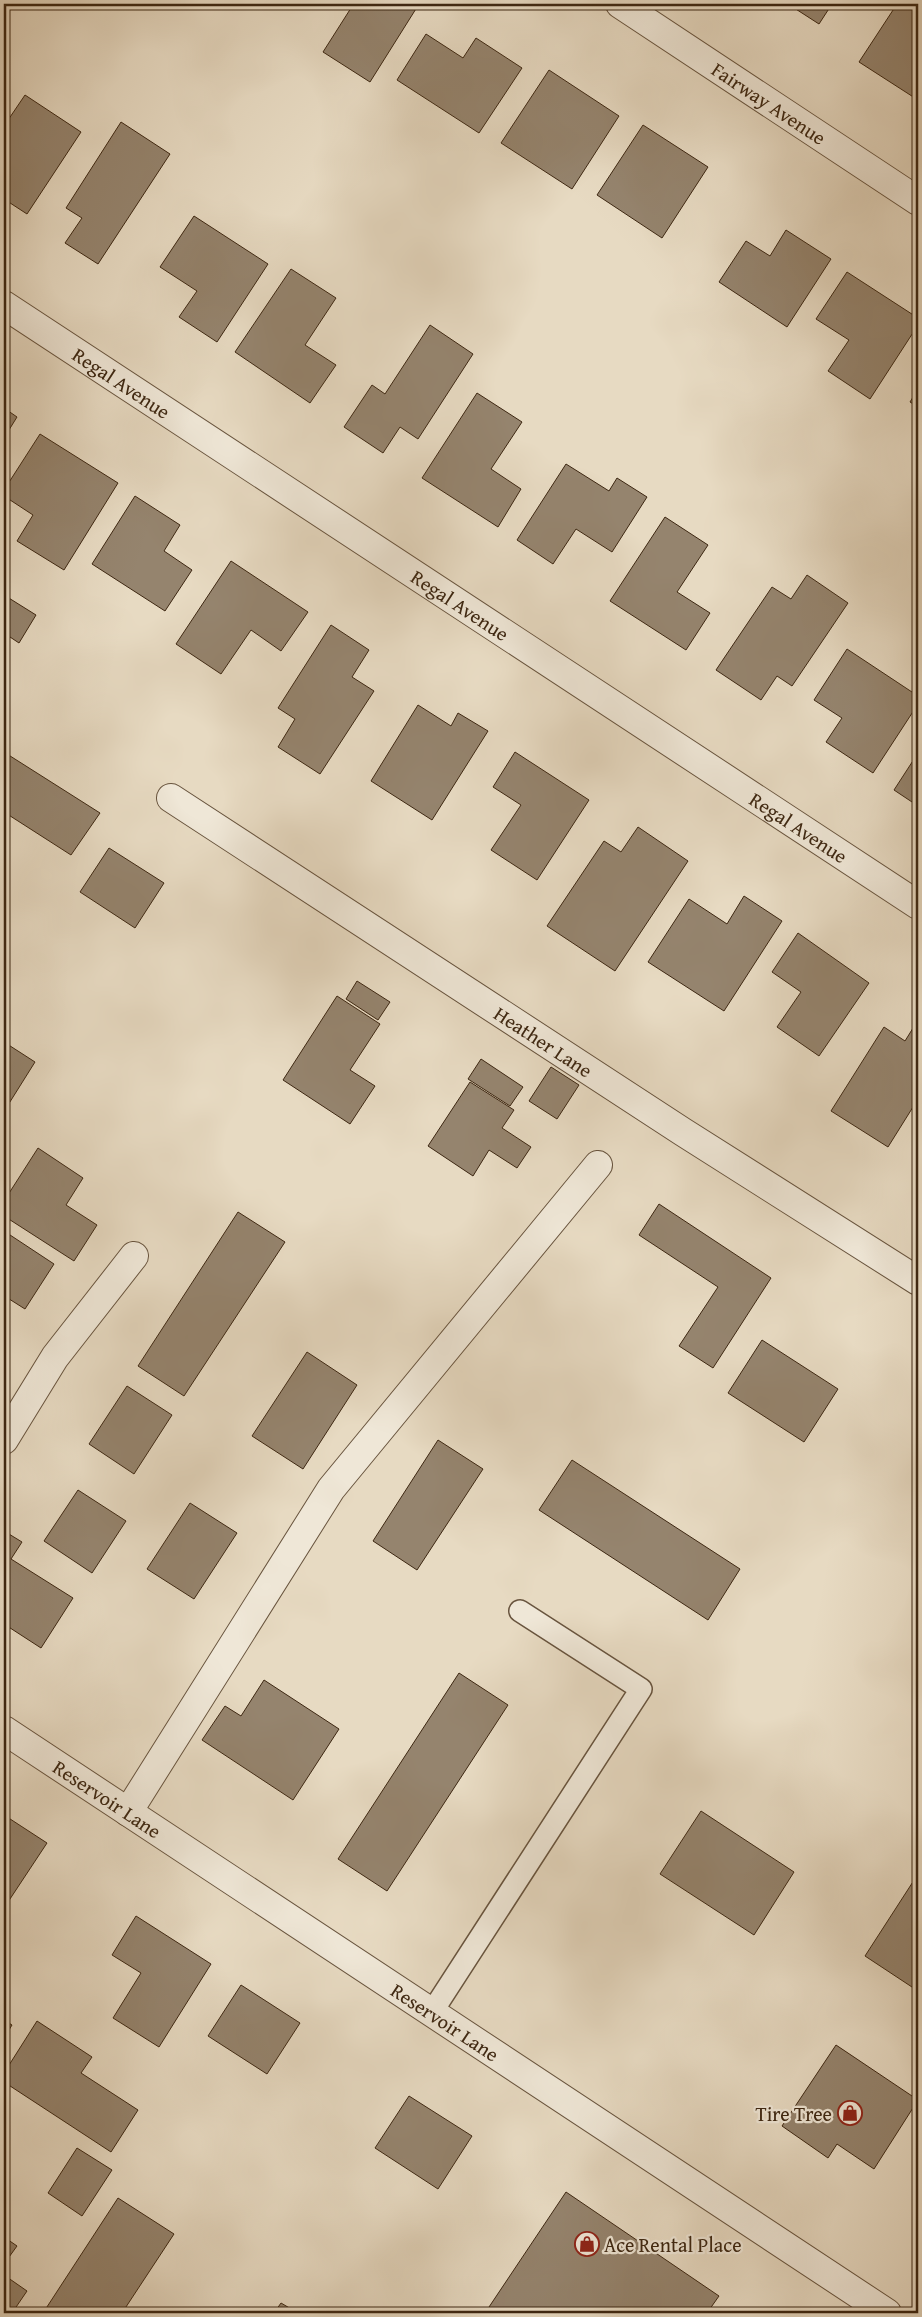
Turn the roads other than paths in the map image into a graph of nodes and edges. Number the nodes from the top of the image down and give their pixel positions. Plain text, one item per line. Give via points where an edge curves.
1 (620, 4) edge
2 (918, 201) edge
3 (4, 305) edge
4 (171, 798) dead end
5 (918, 906) edge
6 (598, 1165) dead end
7 (134, 1256) dead end
8 (918, 1282) edge
9 (4, 1440) edge
10 (520, 1611) dead end
11 (4, 1730) edge
12 (128, 1812) junction
13 (432, 2012) junction
14 (887, 2313) edge

1 - 2 street, Fairway Avenue
3 - 5 street, Regal Avenue
4 - 8 street, Heather Lane
6 - 12 street via 331,1489
7 - 9 street via 55,1357
10 - 13 lane via 641,1689
11 - 12 street, Reservoir Lane
12 - 13 street, Reservoir Lane
13 - 14 street, Reservoir Lane

